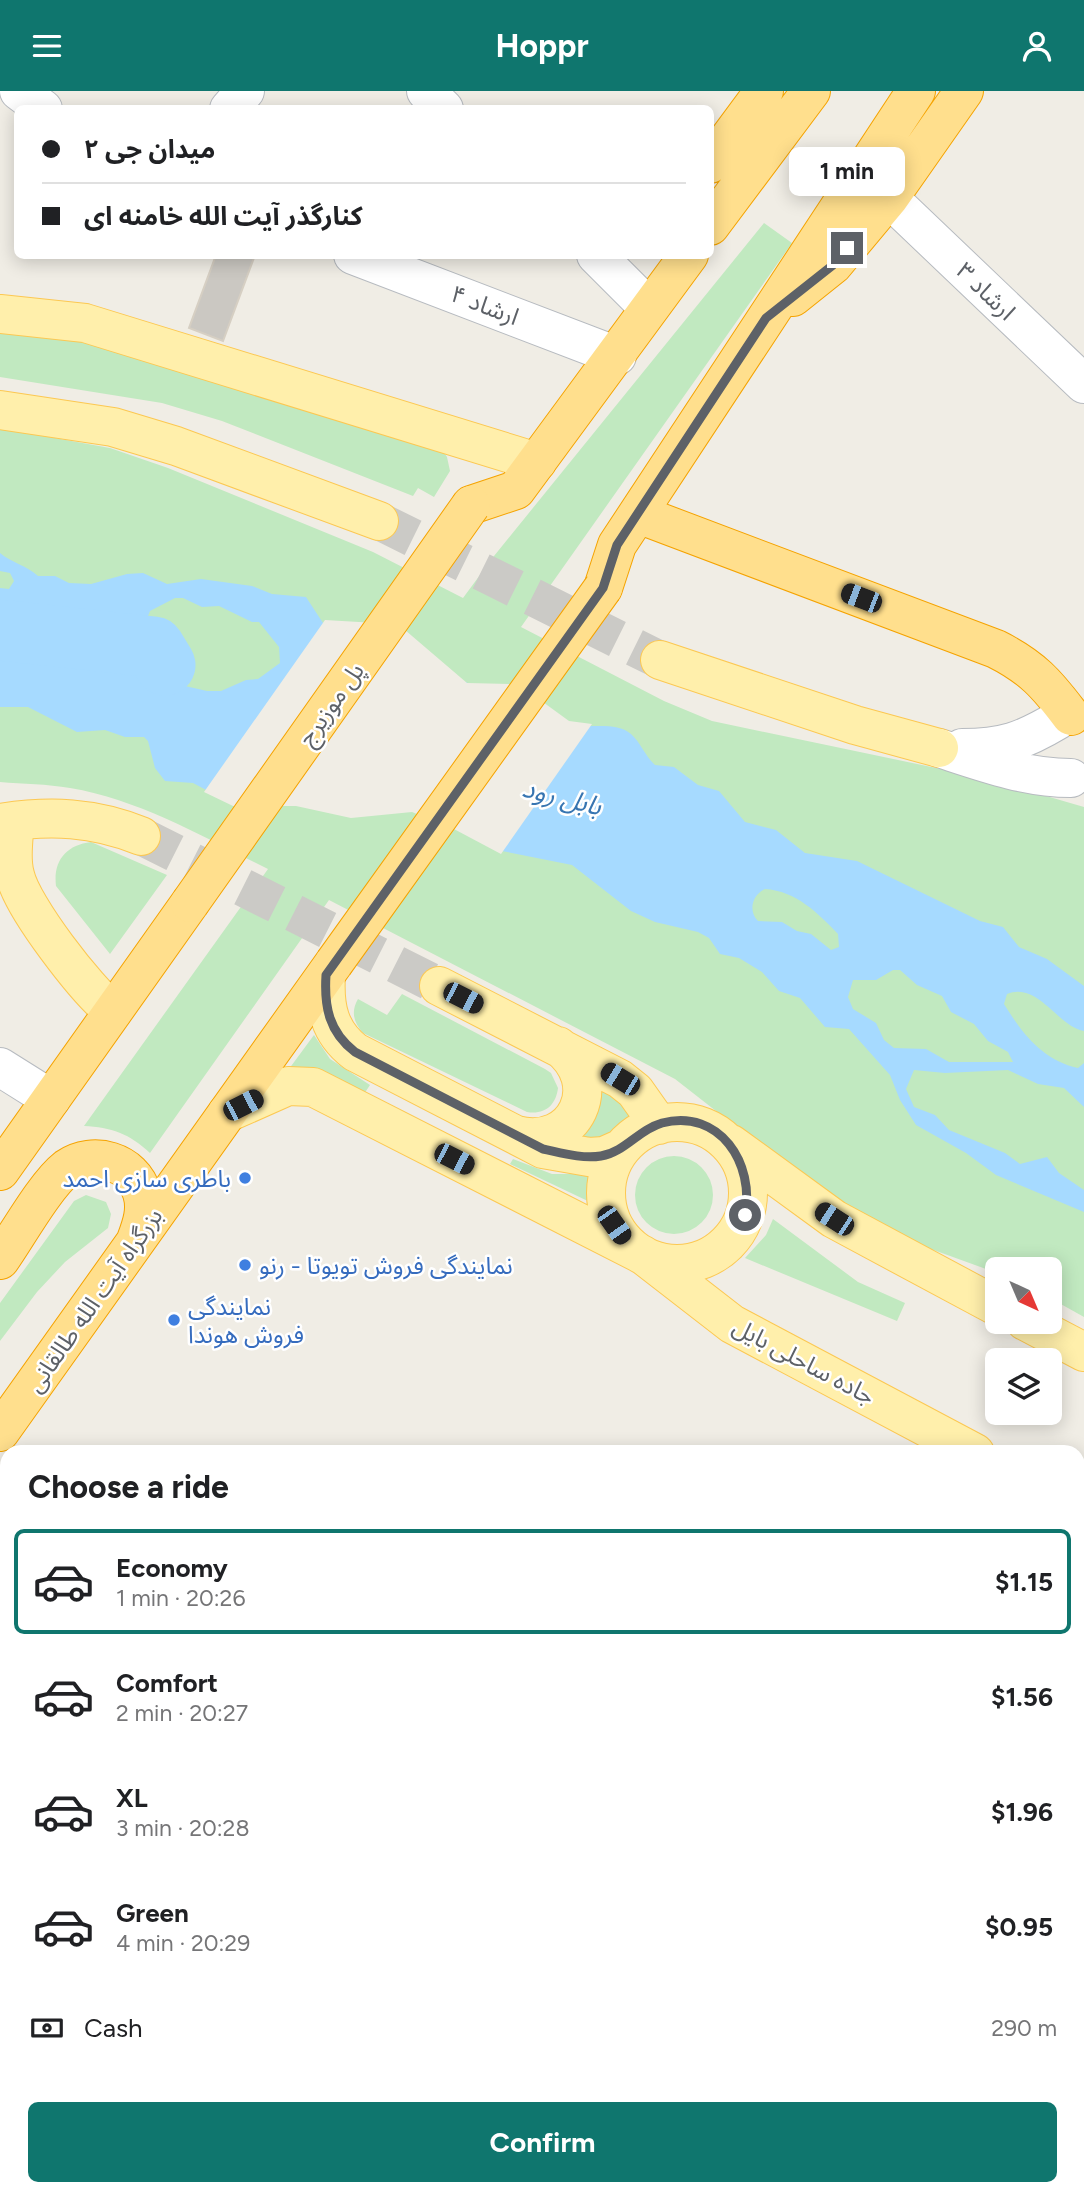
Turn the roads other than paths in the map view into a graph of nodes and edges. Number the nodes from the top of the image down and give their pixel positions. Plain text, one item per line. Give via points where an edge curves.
1 (19, 91) edge
2 (245, 91) edge
3 (426, 91) edge
4 (764, 91) edge
5 (811, 91) edge
6 (916, 91) edge
7 (964, 91) edge
8 (38, 105) edge
9 (233, 105) edge
10 (440, 105) edge
11 (714, 159) edge
12 (889, 198) junction
13 (714, 221) edge
14 (363, 259) edge
15 (611, 259) edge
16 (672, 275) edge
17 (0, 314) edge
18 (766, 318) junction
19 (617, 356) junction
20 (1084, 384) edge
21 (0, 410) edge
22 (527, 475) junction
23 (379, 520) tunnel mouth
24 (628, 529) junction
25 (660, 660) tunnel mouth
26 (1071, 718) edge
27 (939, 748) junction
28 (1078, 776) edge
29 (7, 822) edge
30 (141, 836) tunnel mouth
31 (330, 969) junction
32 (439, 986) tunnel mouth
33 (113, 1011) junction
34 (558, 1046) junction
35 (0, 1067) edge
36 (51, 1100) junction
37 (227, 1113) junction
38 (659, 1125) junction
39 (514, 1134) junction
40 (724, 1139) junction
41 (622, 1148) junction
42 (0, 1171) edge
43 (136, 1242) junction
44 (643, 1255) junction
45 (0, 1260) edge
46 (985, 1300) edge
47 (1050, 1334) edge
48 (1084, 1352) edge
49 (0, 1432) edge
50 (960, 1445) edge

1 - 8 street
2 - 9 street
3 - 10 street
4 - 11 highway
5 - 13 highway
6 - 18 highway
7 - 12 highway
12 - 18 highway via 833,265
12 - 20 street, ارشاد ۳
14 - 19 street, ارشاد ۴
15 - 16 street
16 - 19 highway
17 - 22 main road via 85,323
18 - 24 highway
19 - 22 highway
21 - 23 main road via 113,426
22 - 33 highway, پل موزیرج, bridge via 471,505
24 - 26 highway via 996,649 1044,680
24 - 31 highway, bridge via 603,588
25 - 27 main road
26 - 27 street via 1004,745
26 - 28 street via 1048,731 1043,746 1047,761 1057,772
27 - 28 street via 1010,771 1050,778
29 - 30 main road via 55,817 85,820
29 - 33 main road via 17,884 87,988
31 - 37 highway, بزرگراه آیت الله طالقانی
31 - 39 main road via 327,1014 344,1043
32 - 34 main road
33 - 36 highway
34 - 38 main road via 620,1079 635,1091
34 - 39 main road via 578,1066 583,1096 578,1110 570,1123 544,1137
35 - 36 street
36 - 42 highway
37 - 43 highway, بزرگراه آیت الله طالقانی
37 - 44 main road via 272,1090 313,1087
38 - 40 main road via 695,1123
38 - 41 main road via 633,1137
39 - 41 main road via 543,1149 573,1155 604,1156
40 - 44 main road via 743,1165 748,1182 745,1215 738,1230 714,1254 698,1261 665,1263
40 - 46 main road via 834,1219
41 - 44 main road via 608,1178 608,1210 623,1239
43 - 45 highway via 145,1210 140,1187 119,1165 89,1160 59,1175
43 - 49 highway, بزرگراه آیت الله طالقانی
44 - 50 main road, جاده ساحلی بایل via 739,1328
47 - 48 main road

